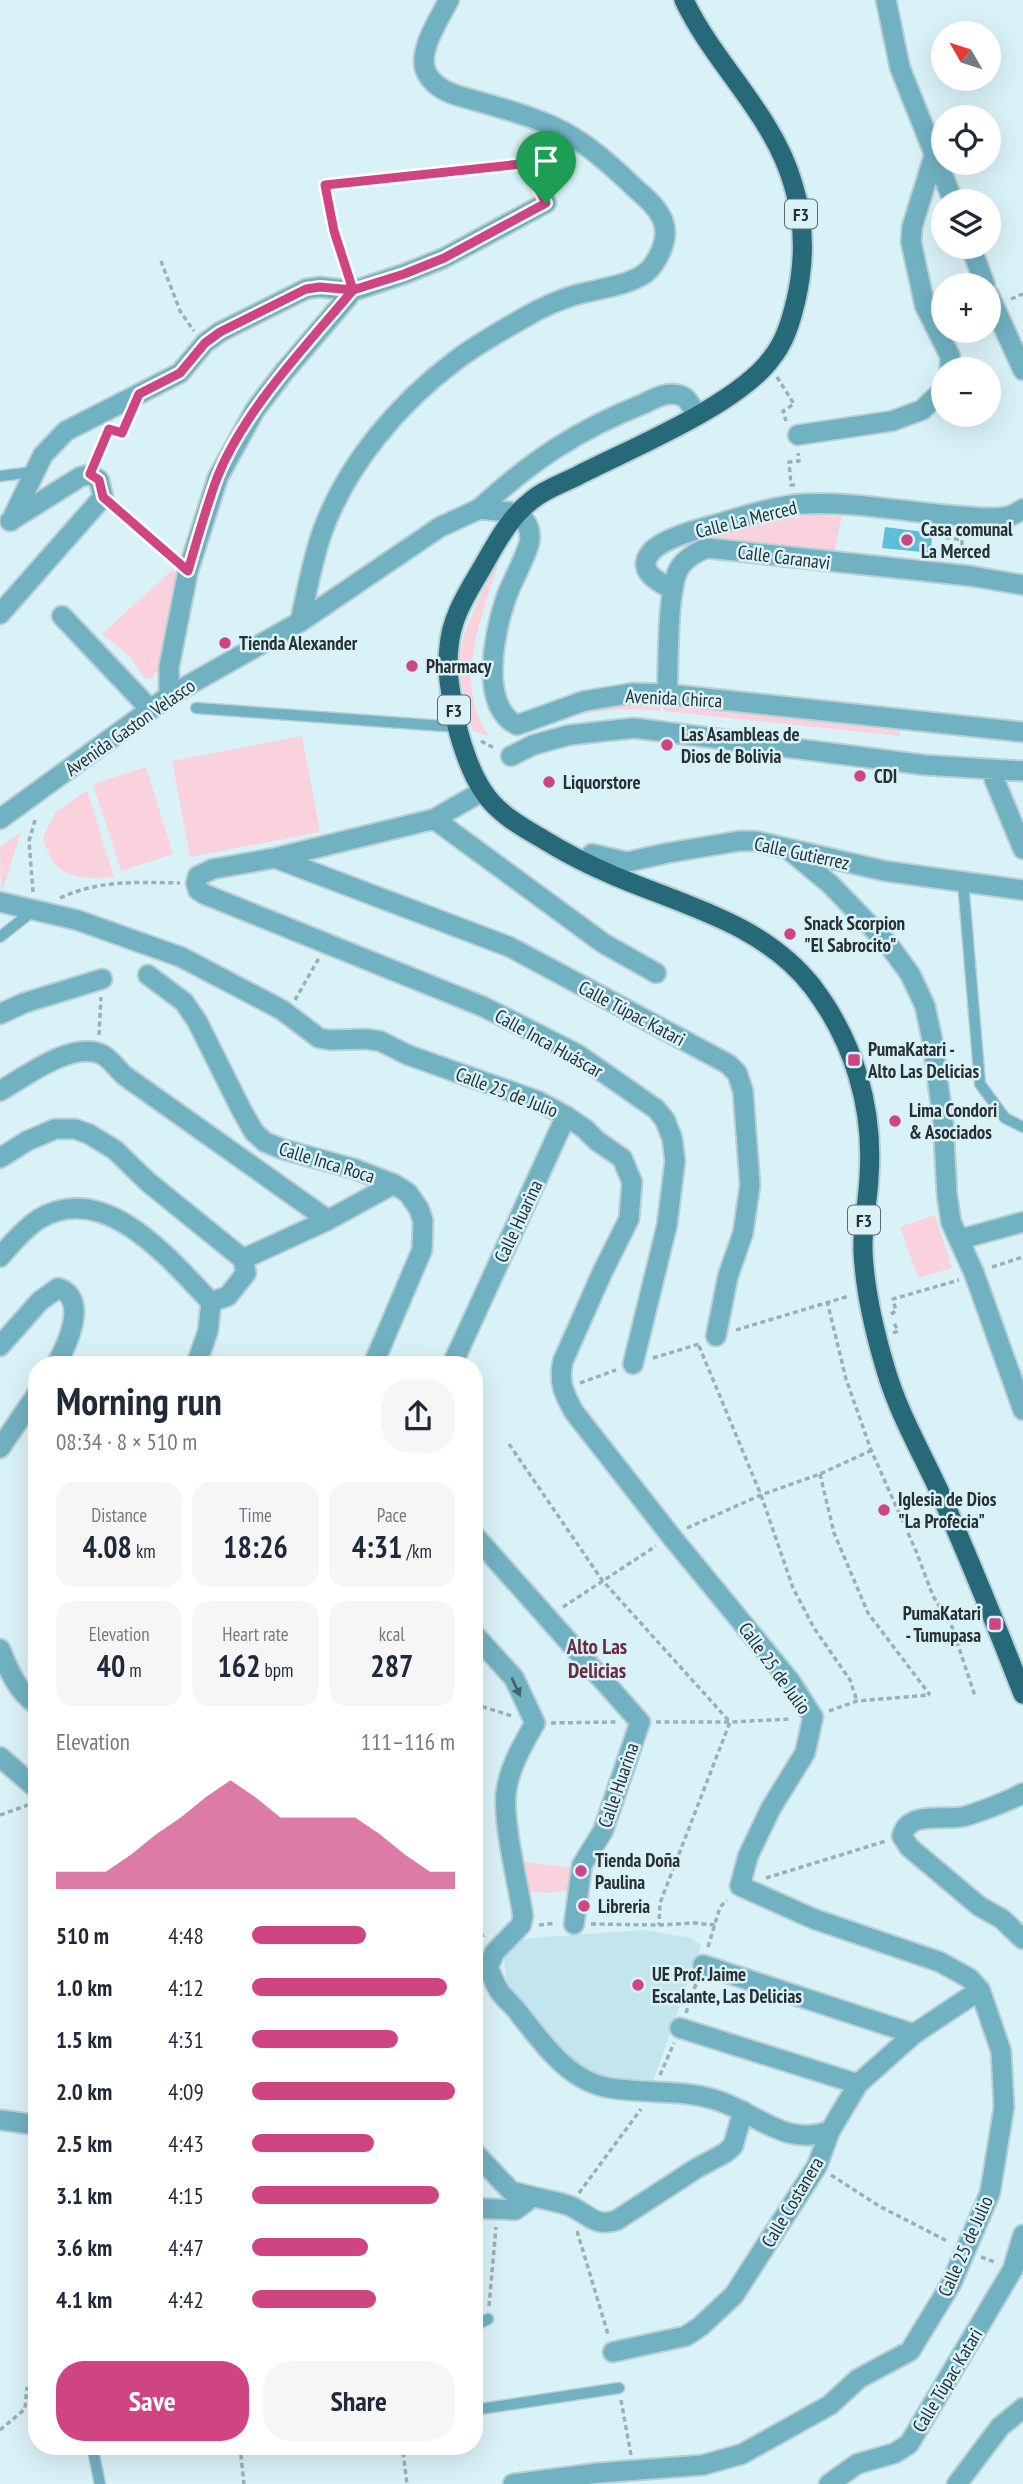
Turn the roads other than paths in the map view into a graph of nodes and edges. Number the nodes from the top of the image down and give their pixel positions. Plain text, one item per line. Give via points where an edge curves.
1 (449, 0) edge
2 (684, 0) edge
3 (886, 0) edge
4 (931, 148) edge
5 (931, 166) edge
6 (546, 203) road end
7 (353, 290) junction
8 (1001, 321) edge
9 (950, 357) edge
10 (1023, 370) edge
11 (931, 401) edge
12 (696, 415) junction
13 (797, 435) road end
14 (33, 472) junction
15 (0, 476) edge
16 (479, 509) junction
17 (1023, 509) edge
18 (519, 513) junction
19 (6, 524) edge
20 (1023, 584) edge
21 (673, 590) junction
22 (0, 614) edge
23 (62, 616) dead end
24 (300, 622) junction
25 (667, 694) junction
26 (169, 696) junction
27 (196, 708) dead end
28 (566, 708) junction
29 (150, 709) junction
30 (457, 727) junction
31 (595, 732) junction
32 (1023, 732) edge
33 (511, 755) road end
34 (990, 769) junction
35 (1023, 771) edge
36 (483, 791) junction
37 (0, 819) edge
38 (434, 819) junction
39 (788, 849) junction
40 (1023, 849) edge
41 (275, 858) junction
42 (588, 864) junction
43 (963, 882) junction
44 (1023, 890) edge
45 (0, 902) edge
46 (35, 909) junction
47 (0, 937) edge
48 (656, 973) dead end
49 (148, 975) dead end
50 (102, 979) dead end
51 (0, 1014) edge
52 (0, 1091) edge
53 (566, 1116) junction
54 (1023, 1127) edge
55 (0, 1158) edge
56 (394, 1184) junction
57 (328, 1220) junction
58 (1023, 1222) edge
59 (961, 1239) junction
60 (0, 1257) edge
61 (243, 1259) junction
62 (212, 1302) junction
63 (707, 1340) road end
64 (0, 1346) edge
65 (61, 1356) edge
66 (199, 1356) edge
67 (377, 1356) edge
68 (456, 1356) edge
69 (633, 1364) dead end
70 (1016, 1366) edge
71 (28, 1407) edge
72 (1023, 1410) edge
73 (0, 1448) edge
74 (483, 1545) edge
75 (483, 1644) edge
76 (0, 1649) edge
77 (1023, 1694) edge
78 (28, 1696) edge
79 (0, 1757) edge
80 (28, 1781) edge
81 (1020, 1800) edge
82 (574, 1924) road end
83 (1023, 1939) edge
84 (703, 1965) road end
85 (980, 1990) junction
86 (680, 2028) road end
87 (914, 2034) junction
88 (858, 2084) junction
89 (743, 2111) junction
90 (0, 2120) edge
91 (28, 2123) edge
92 (830, 2131) junction
93 (483, 2161) edge
94 (526, 2195) junction
95 (483, 2209) edge
96 (1023, 2235) edge
97 (488, 2319) road end
98 (483, 2322) edge
99 (613, 2353) road end
100 (619, 2388) road end
101 (1023, 2408) edge
102 (483, 2409) edge
103 (94, 2455) edge
104 (100, 2484) edge
105 (513, 2484) edge
106 (829, 2484) edge
107 (957, 2484) edge

1 - 24 street via 431,33 425,56 425,69 436,86 553,126 582,143 635,187 662,217 663,245 643,276 530,314 456,360 418,391 343,486 323,529
2 - 12 highway, F3 via 776,144 792,180 803,224 802,277 783,341 769,363 742,388
3 - 4 street via 900,68
5 - 9 street via 911,242 925,306
6 - 7 street via 444,258
7 - 14 street via 306,289 220,332 180,373 66,431
7 - 26 street via 255,410 218,477 188,571 169,667
8 - 10 street
11 - 13 street via 922,410 892,421
12 - 16 street via 680,395 664,395 613,415 551,450
12 - 18 highway, F3 via 533,498
14 - 15 lane
14 - 19 street
16 - 18 street
16 - 24 street, Avenida Gaston Velasco via 440,527
17 - 21 street, Calle La Merced via 1012,516 942,515 800,504 695,530 659,546 648,557 647,572
18 - 28 street, Avenida Chirca via 530,539 506,598 496,638 495,694 500,709 517,725
18 - 30 highway, F3 via 504,528 455,617 448,679
19 - 22 street via 80,477 90,474 99,480 103,497
20 - 21 street, Calle Caranavi via 707,548 695,552 678,569
21 - 25 street, Calle Caranavi
23 - 29 street
24 - 26 street, Avenida Gaston Velasco
25 - 28 street, Avenida Chirca via 633,693
25 - 32 street, Avenida Chirca
26 - 29 street, Avenida Gaston Velasco
27 - 30 lane
28 - 31 street
29 - 37 street, Avenida Gaston Velasco
30 - 36 highway, F3
31 - 33 street, Avenida Chirca via 569,735
31 - 34 street, Avenida Chirca via 634,728 867,759
34 - 35 street, Avenida Chirca
34 - 40 street
36 - 38 street
36 - 42 highway, F3 via 516,824
38 - 41 street
38 - 48 street via 603,943
39 - 42 street, Calle Gutierrez via 738,841 627,862 592,854
39 - 43 street, Calle Gutierrez
39 - 59 street via 830,884 888,944 910,974 925,1006 943,1120 951,1222
41 - 63 street, Calle Túpac Katari via 510,947 728,1064 737,1073 743,1091 750,1185 743,1233
41 - 69 street, Calle Inca Huáscar via 205,871 198,876 198,890 484,1007 577,1054 665,1120 676,1161 667,1225
42 - 77 highway, F3 via 697,906 759,939 809,982 840,1030 865,1098 870,1137 863,1255 877,1338 902,1416 942,1499
43 - 44 street, Calle Gutierrez
43 - 54 lane via 980,1084 1005,1118
45 - 46 street, Calle 25 de Julio
46 - 47 lane
46 - 53 street, Calle 25 de Julio via 181,957 287,1014 319,1038 380,1041
49 - 56 street, Calle Inca Roca via 184,1002 254,1132 265,1142
50 - 51 street
52 - 57 street via 71,1052 102,1054 125,1076
53 - 68 street, Calle Huarina
53 - 85 street, Calle 25 de Julio via 622,1158 632,1182 629,1220 564,1361 562,1389 574,1412 790,1681 813,1717 805,1753 771,1808 748,1856 740,1886 814,1919 940,1962 969,1978
55 - 61 street via 55,1129 89,1133
56 - 57 street
56 - 67 street, Calle Inca Roca via 419,1209 422,1250
57 - 61 street
58 - 59 street
59 - 70 street
60 - 62 street via 40,1219 67,1209 96,1211 142,1234
61 - 62 street via 246,1273 237,1287
62 - 66 street
64 - 65 street via 58,1288 64,1290 74,1310 73,1329
70 - 72 street
71 - 73 street
74 - 82 street, Calle Huarina via 640,1722 603,1831 582,1865
75 -> 89 street via 514,1678 535,1723 516,1757 506,1792 523,1916 488,1968 499,1991 538,2039 567,2068 590,2082 607,2088 696,2094
76 - 78 street via 19,1689
79 - 80 street
81 - 83 street via 964,1817 912,1822 902,1836 909,1847
84 - 87 street
85 - 87 street, Calle Costanera
85 - 105 street, Calle 25 de Julio via 1001,2051 1004,2107 990,2193 951,2284 910,2351 858,2379 830,2405 742,2454 703,2465
86 - 88 street
87 - 88 street, Calle Costanera
88 - 92 street, Calle Costanera
89 - 92 street via 793,2135 812,2137
89 - 94 street via 733,2146 725,2153 607,2224 570,2206
90 - 91 street
92 - 99 street, Calle Costanera via 817,2166 734,2295 686,2336
93 - 94 street via 511,2191
94 - 95 street via 526,2202 515,2210
96 - 106 street, Calle Túpac Katari via 1013,2269 909,2444 857,2464
97 - 98 lane
100 - 102 lane
101 - 107 street via 1000,2427
103 - 104 lane

